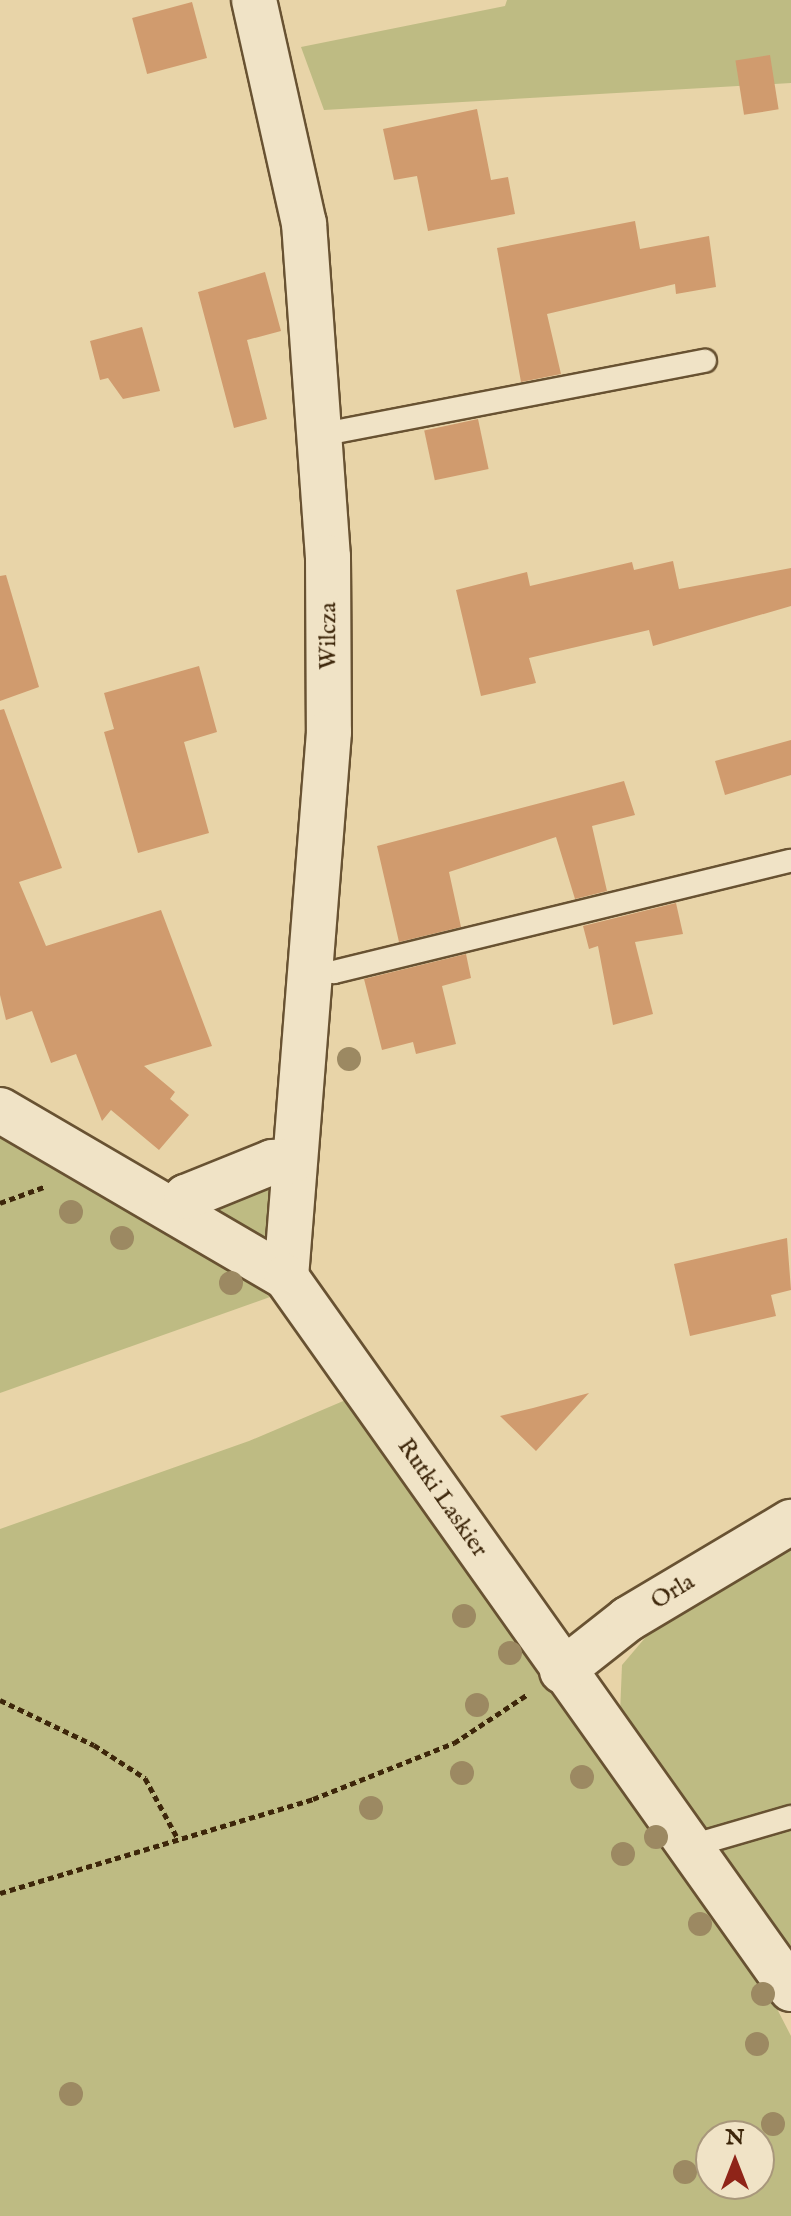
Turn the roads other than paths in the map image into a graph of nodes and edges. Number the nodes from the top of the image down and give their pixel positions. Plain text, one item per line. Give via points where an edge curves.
1 (254, 0) edge
2 (705, 361) dead end
3 (319, 435) junction
4 (791, 861) edge
5 (308, 969) junction
6 (0, 1110) edge
7 (292, 1161) junction
8 (173, 1209) junction
9 (286, 1277) junction
10 (791, 1522) edge
11 (562, 1671) junction
12 (791, 1817) edge
13 (691, 1846) junction
14 (791, 1989) edge

1 - 3 street, Wilcza via 304,223
2 - 3 lane
3 - 5 street, Wilcza via 328,557 329,732
4 - 5 lane via 334,972
5 - 7 street, Wilcza
6 - 8 street, Rutki Laskier
7 - 8 street via 272,1162 186,1197
7 - 9 street, Wilcza
8 - 9 street, Rutki Laskier
9 - 11 street, Rutki Laskier
10 - 11 street, Orla via 628,1619
11 - 13 street, Rutki Laskier
12 - 13 lane
13 - 14 street, Rutki Laskier

